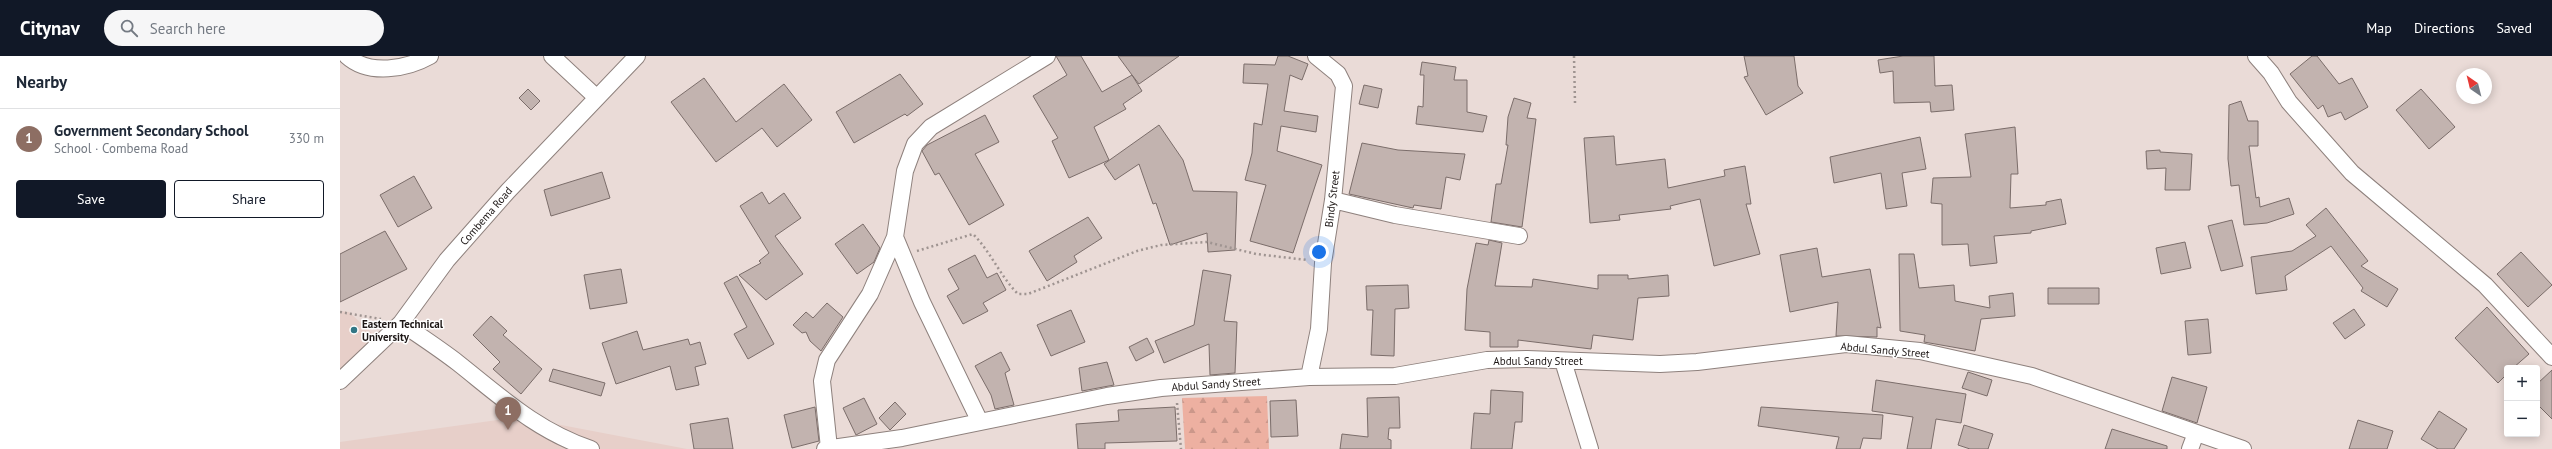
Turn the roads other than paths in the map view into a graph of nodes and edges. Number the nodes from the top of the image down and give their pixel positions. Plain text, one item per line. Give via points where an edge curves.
1 (347, 56) edge
2 (430, 56) edge
3 (552, 56) edge
4 (637, 56) edge
5 (1047, 56) edge
6 (1316, 56) edge
7 (2256, 56) edge
8 (1029, 63) edge
9 (596, 97) junction
10 (1333, 200) junction
11 (1519, 236) dead end
12 (895, 237) junction
13 (401, 323) junction
14 (2552, 358) edge
15 (1563, 361) junction
16 (1309, 378) junction
17 (340, 381) edge
18 (980, 422) junction
19 (2196, 433) junction
20 (590, 449) edge
21 (827, 449) edge
22 (1590, 449) edge
23 (2190, 449) edge
24 (2243, 449) edge

1 - 2 street via 351,60 377,69 414,65
3 - 9 street
4 - 9 street, Combema Road
5 - 8 street
6 - 10 street, Bindy Street via 1338,74 1344,86
7 - 14 street via 2271,73 2289,102 2352,173 2485,285
8 - 12 street via 931,127 915,144 905,171
9 - 13 street, Combema Road via 447,260
10 - 11 street via 1395,215
10 - 16 street, Bindy Street via 1323,263 1319,329
12 - 18 street via 922,302
12 - 21 street via 870,294 827,360 822,381
13 - 17 street, Combema Road
13 - 20 street via 456,362 513,409 564,440
15 - 16 street, Abdul Sandy Street via 1488,360 1395,376
15 - 19 street, Abdul Sandy Street via 1660,364 1697,362 1846,344 1920,351 2032,376
15 - 22 street
16 - 18 street, Abdul Sandy Street via 1177,387 1107,396
18 - 21 street, Abdul Sandy Street via 902,438
19 - 23 street
19 - 24 street, Abdul Sandy Street

